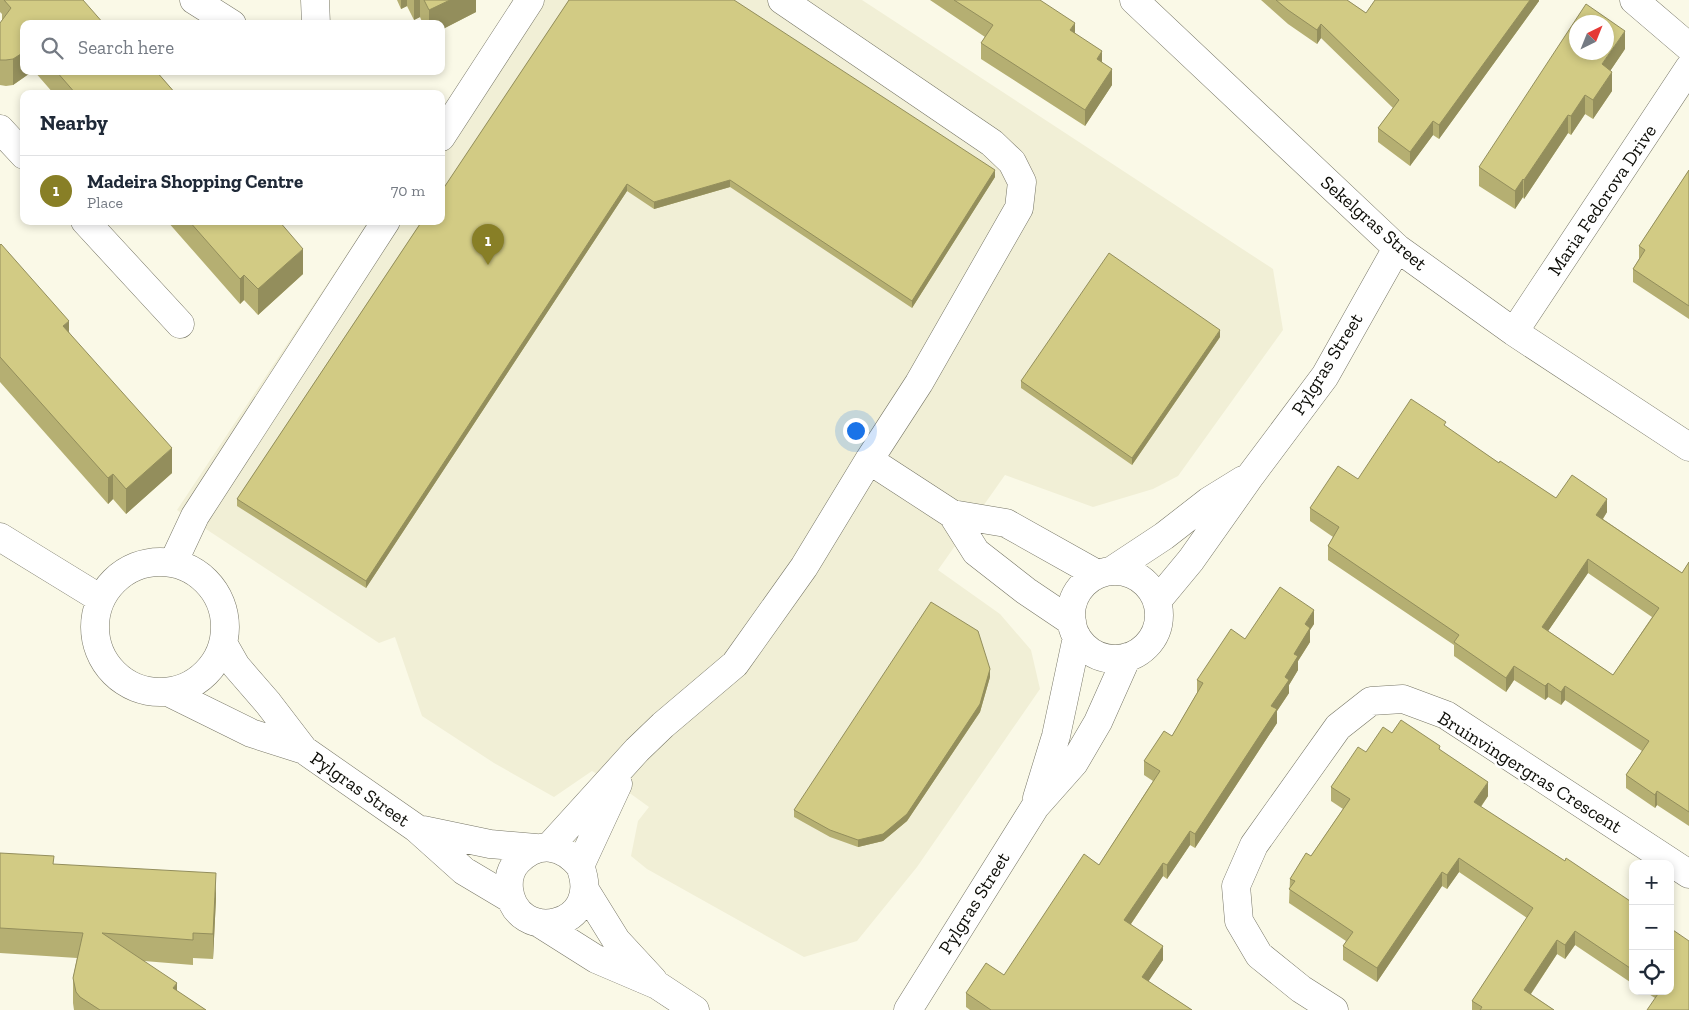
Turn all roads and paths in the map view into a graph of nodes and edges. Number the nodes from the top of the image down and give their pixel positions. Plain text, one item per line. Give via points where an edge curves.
1 (194, 0) edge
2 (315, 0) edge
3 (530, 0) edge
4 (782, 0) edge
5 (1134, 0) edge
6 (1634, 0) edge
7 (226, 20) edge
8 (316, 20) edge
9 (1689, 47) edge
10 (1689, 68) edge
11 (0, 129) edge
12 (445, 130) edge
13 (20, 151) edge
14 (89, 225) edge
15 (383, 225) edge
16 (1397, 248) junction
17 (180, 324) dead end
18 (1514, 332) junction
19 (1689, 448) edge
20 (869, 460) junction
21 (1251, 475) junction
22 (952, 514) junction
23 (0, 536) edge
24 (173, 563) junction
25 (1104, 572) junction
26 (101, 599) junction
27 (1157, 601) junction
28 (1074, 629) junction
29 (224, 645) junction
30 (1127, 657) junction
31 (170, 693) junction
32 (304, 750) junction
33 (630, 759) junction
34 (1035, 807) junction
35 (416, 828) junction
36 (542, 848) junction
37 (1689, 874) edge
38 (582, 878) junction
39 (511, 899) junction
40 (539, 923) junction
41 (657, 985) junction
42 (904, 1006) edge
43 (695, 1010) edge
44 (1334, 1010) edge

1 - 7 street
2 - 8 street
3 - 12 street
4 - 20 street via 992,143 1012,162 1022,182 1019,208 919,383
5 - 16 street, Sekelgras Street
6 - 9 street
10 - 18 street, Maria Fedorova Drive
11 - 13 street
14 - 17 street
15 - 24 street via 195,516
16 - 18 street, Sekelgras Street
16 - 21 street, Pylgras Street via 1325,376
18 - 19 street, Sekelgras Street
20 - 22 street
20 - 33 street via 804,567 735,664 663,725
21 - 25 street, Pylgras Street via 1209,501 1164,536
21 - 27 street, Pylgras Street via 1191,560
22 - 25 street via 1006,523
22 - 28 street via 976,552
23 - 26 street
24 - 26 street via 151,562 131,568 113,581
24 - 29 street via 193,570 210,584 222,602 226,624
25 - 27 street via 1126,572 1140,578
25 - 28 street via 1085,582 1076,594 1072,608
26 - 31 street via 95,618 95,638 102,658 114,674 131,686 150,692
27 - 30 street via 1160,615 1151,641
28 - 30 street via 1086,648 1099,655
28 - 34 street, Pylgras Street via 1056,736
29 - 31 street via 217,662 204,677 189,687
29 - 32 street, Pylgras Street via 236,666
30 - 34 street, Pylgras Street via 1098,722 1074,763
31 - 32 street, Pylgras Street via 250,733
32 - 35 street, Pylgras Street
33 - 36 street
33 - 38 street
34 - 42 street, Pylgras Street
35 - 36 street, Pylgras Street via 490,844
35 - 39 street, Pylgras Street via 464,870
36 - 38 street via 561,850 572,856
36 - 39 street via 525,854 516,863 510,874
37 - 44 street, Bruinvingergras Crescent via 1446,716 1403,699 1371,701 1338,727 1254,845 1236,886 1239,921 1259,955
38 - 40 street via 581,902 574,913 552,924
38 - 41 street via 616,940
39 - 40 street via 517,910
40 - 41 street via 596,959
41 - 43 street

